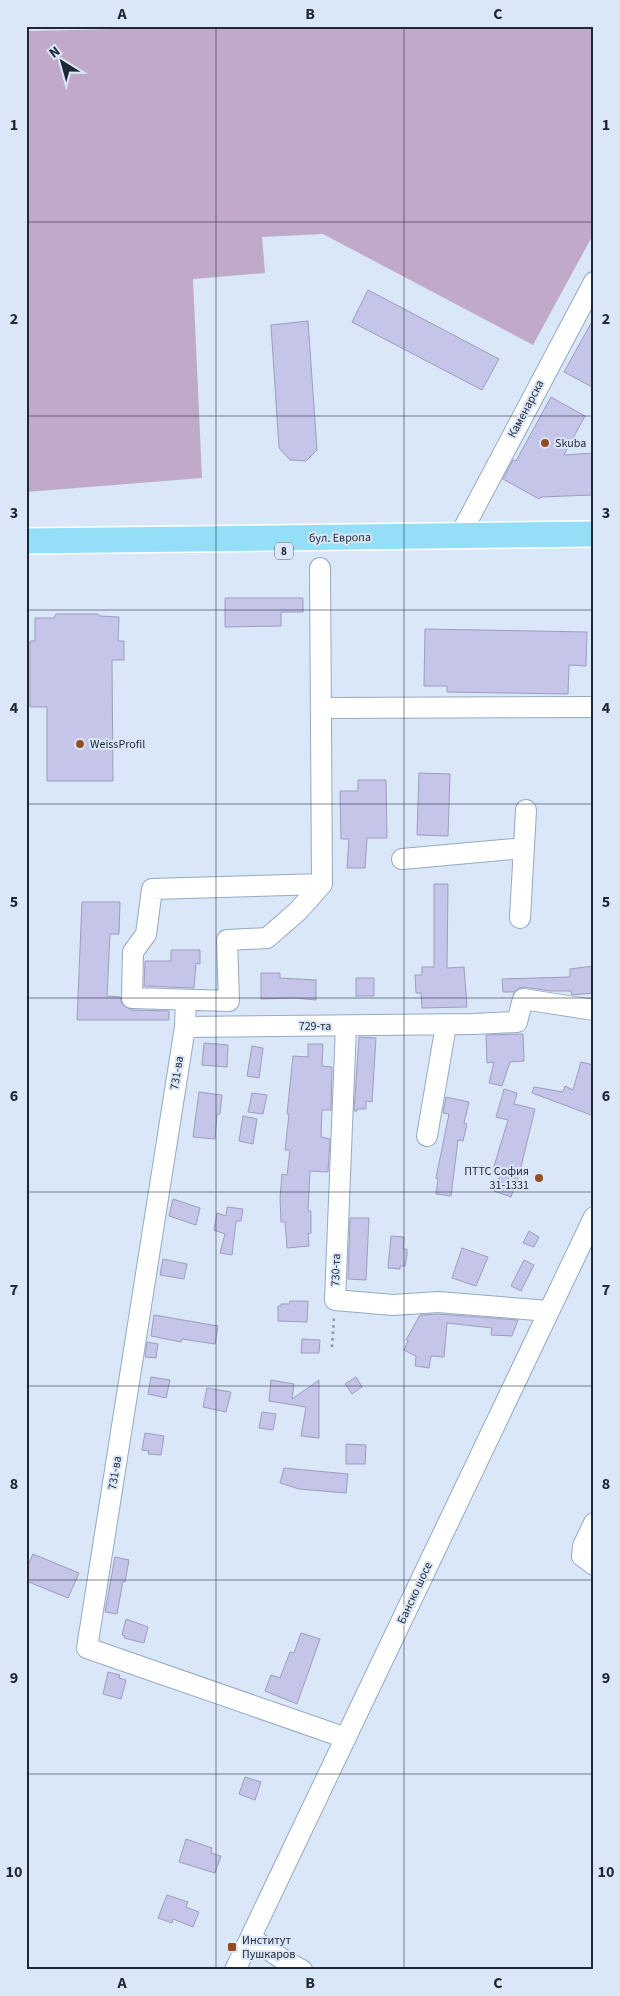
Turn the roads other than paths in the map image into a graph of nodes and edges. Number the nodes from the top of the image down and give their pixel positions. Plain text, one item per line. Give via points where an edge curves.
1 (594, 282) edge
2 (594, 534) edge
3 (459, 537) junction
4 (26, 541) edge
5 (594, 548) edge
6 (26, 553) edge
7 (320, 568) dead end
8 (594, 707) edge
9 (321, 708) junction
10 (526, 810) dead end
11 (524, 848) junction
12 (402, 859) dead end
13 (322, 884) junction
14 (520, 918) dead end
15 (186, 1000) junction
16 (229, 1001) junction
17 (594, 1010) edge
18 (446, 1025) junction
19 (234, 1026) junction
20 (346, 1026) junction
21 (185, 1027) junction
22 (427, 1136) dead end
23 (594, 1216) edge
24 (549, 1311) junction
25 (594, 1523) edge
26 (594, 1565) edge
27 (346, 1738) junction
28 (250, 1938) junction
29 (291, 1967) edge
30 (235, 1970) edge

1 - 3 street, Каменарска
2 - 3 main road, бул. Европа / 8
3 - 4 main road, бул. Европа / 8
5 - 6 main road, бул. Европа / 8
7 - 9 street
8 - 9 street
9 - 13 street
10 - 11 street
11 - 12 street
11 - 14 street
13 - 15 street via 152,889 146,934 133,952 132,998
13 - 16 street via 267,938 227,940
15 - 16 street
15 - 21 street
16 - 19 street
17 - 18 street, 729-та via 524,999 517,1022
18 - 20 street, 729-та
18 - 22 street
19 - 20 street, 729-та
19 - 21 street, 729-та
20 - 24 street, 730-та via 335,1300 393,1305 438,1302
21 - 27 street, 731-ва via 87,1648
23 - 24 street, Банско шосе
24 - 27 street, Банско шосе
25 - 26 street via 582,1556
27 - 28 street, Банско шосе
28 - 29 street
28 - 30 street, Банско шосе

